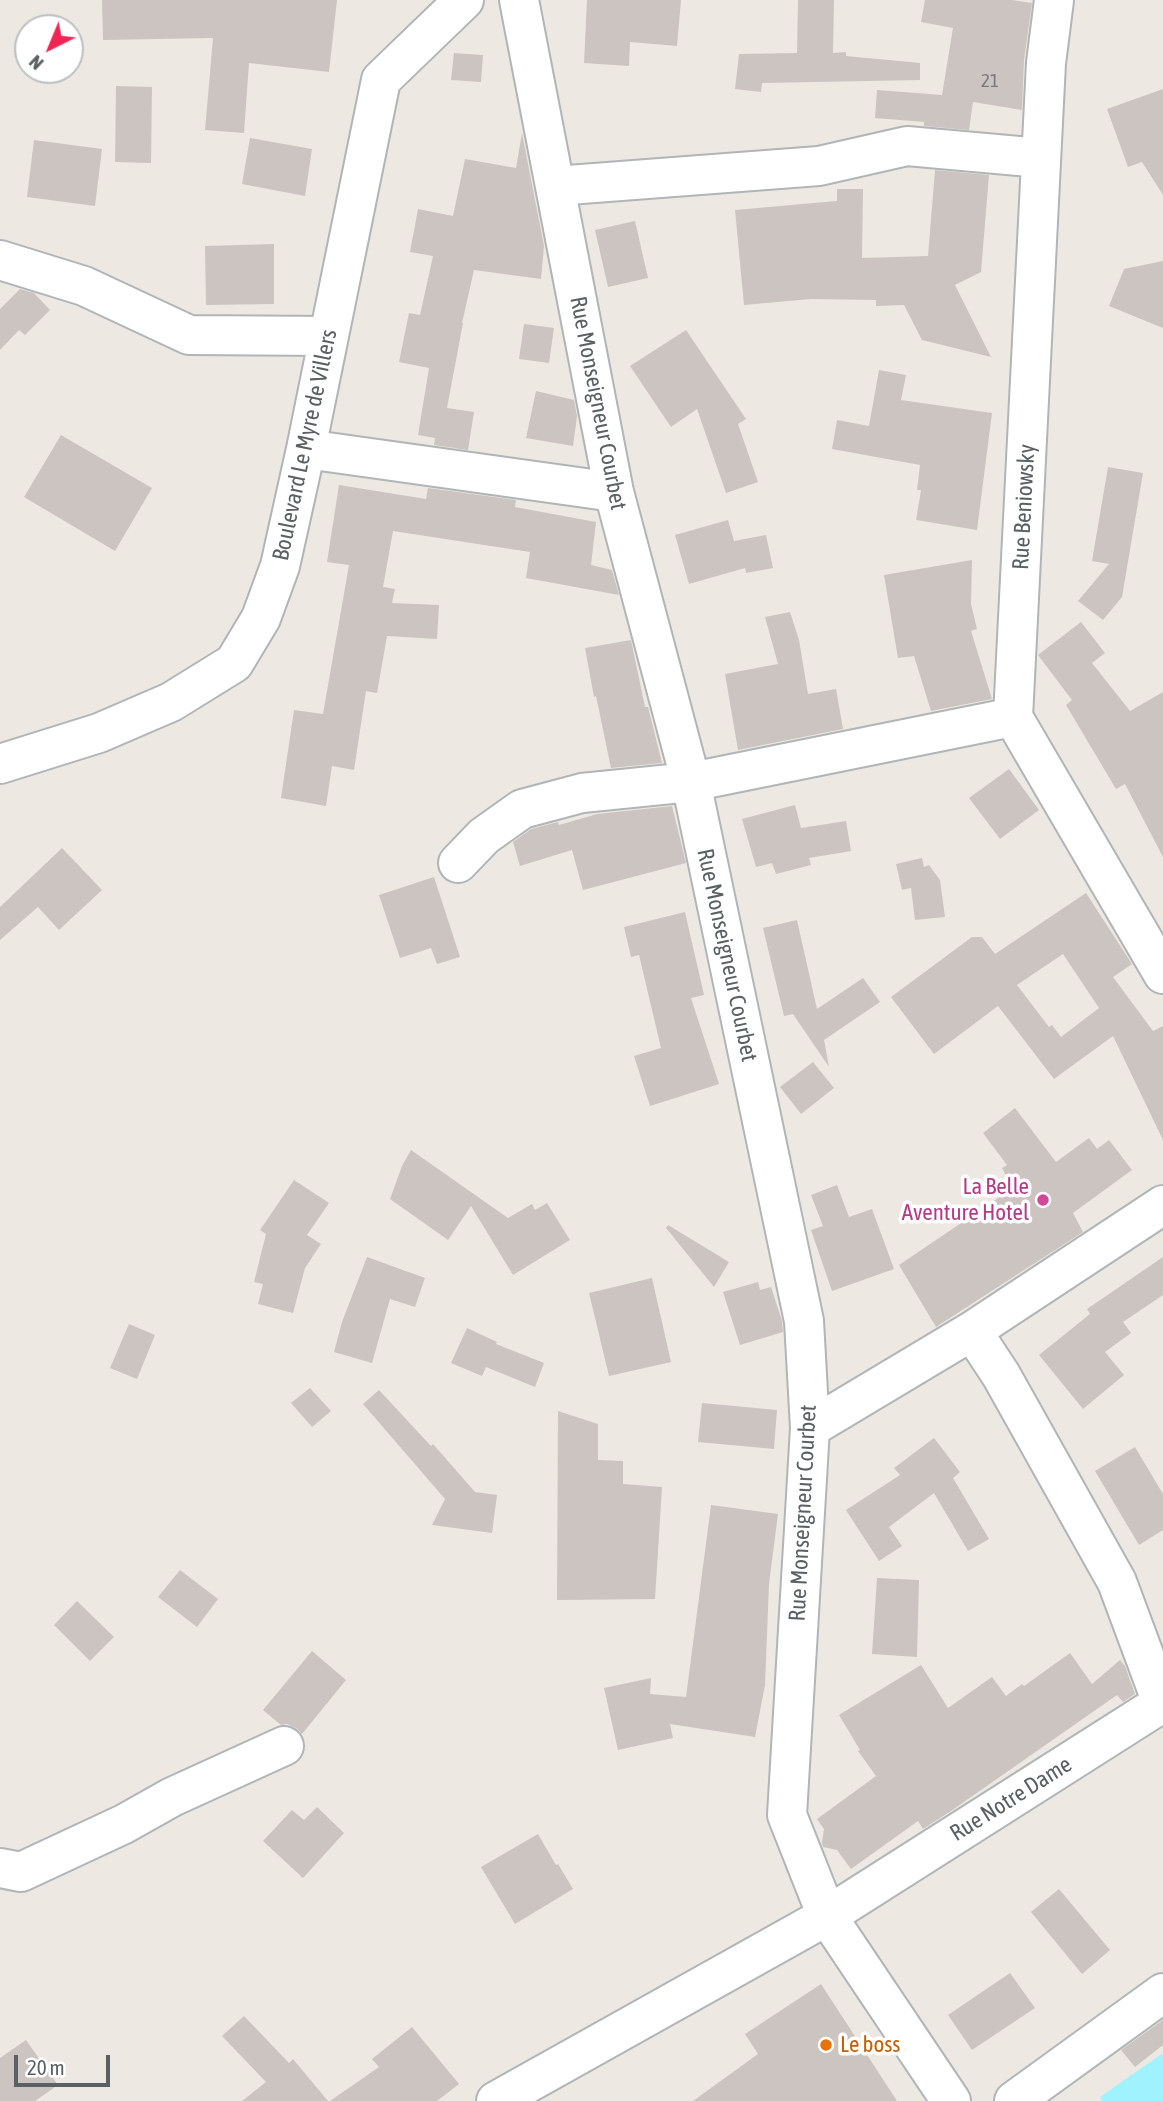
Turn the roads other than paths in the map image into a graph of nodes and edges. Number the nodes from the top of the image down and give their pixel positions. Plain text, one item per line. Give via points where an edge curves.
1 (464, 0) edge
2 (519, 0) edge
3 (1054, 0) edge
4 (1041, 159) junction
5 (555, 186) junction
6 (0, 260) edge
7 (329, 336) junction
8 (306, 449) junction
9 (614, 492) junction
10 (1013, 717) junction
11 (0, 764) edge
12 (691, 782) junction
13 (458, 863) dead end
14 (1163, 974) edge
15 (1163, 1205) edge
16 (972, 1331) junction
17 (810, 1428) junction
18 (284, 1746) dead end
19 (0, 1868) edge
20 (827, 1916) junction
21 (1163, 1993) edge
22 (496, 2101) edge
23 (951, 2101) edge
24 (1014, 2101) edge

1 - 7 street, Boulevard Le Myre de Villers via 381,80
2 - 5 street, Rue Monseigneur Courbet
3 - 4 street, Rue Beniowsky
4 - 5 street via 907,146 819,166
4 - 10 street, Rue Beniowsky
5 - 9 street, Rue Monseigneur Courbet
6 - 7 street via 84,286 189,335
7 - 8 street, Boulevard Le Myre de Villers
8 - 9 street
8 - 11 street, Boulevard Le Myre de Villers via 279,566 261,618 234,663 171,702 99,733
9 - 12 street, Rue Monseigneur Courbet
10 - 12 street
10 - 14 street
12 - 13 street via 582,793 522,809 484,836
12 - 17 street, Rue Monseigneur Courbet via 804,1321
15 - 16 street
16 - 17 street
16 - 20 street, Rue Notre Dame via 1117,1582 1162,1703
17 - 20 street, Rue Monseigneur Courbet via 787,1815
18 - 19 street via 21,1872
20 - 22 street, Rue Notre Dame
20 - 23 street, Rue Monseigneur Courbet
21 - 24 street

